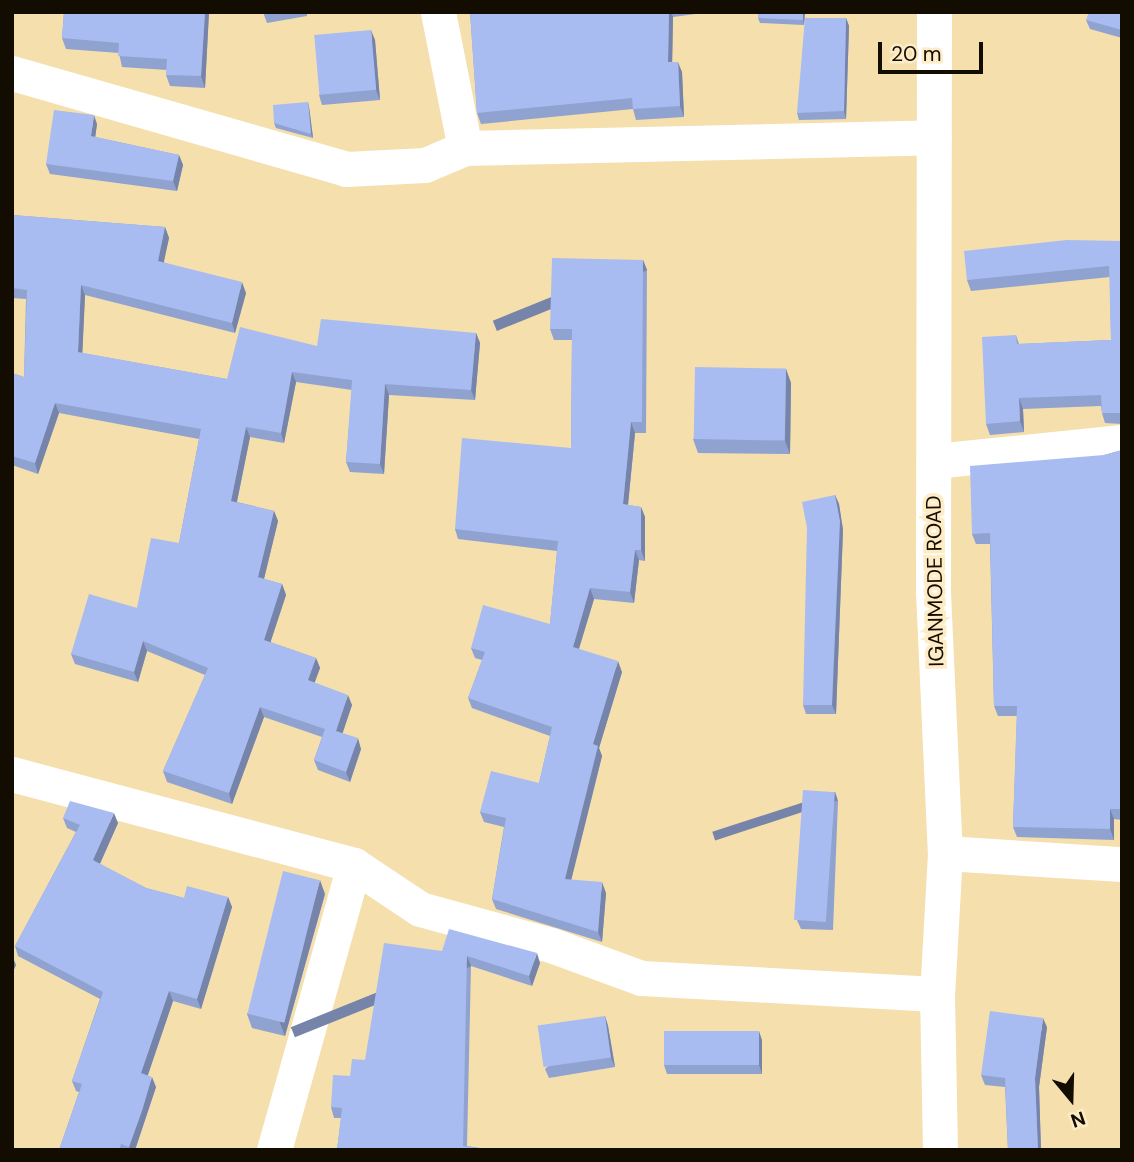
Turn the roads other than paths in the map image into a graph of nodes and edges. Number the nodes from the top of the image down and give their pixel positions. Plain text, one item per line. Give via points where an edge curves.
1 (438, 12) edge
2 (934, 12) edge
3 (12, 73) edge
4 (934, 137) junction
5 (465, 148) junction
6 (1122, 442) edge
7 (934, 461) junction
8 (12, 774) edge
9 (945, 853) junction
10 (1122, 864) edge
11 (354, 865) junction
12 (937, 994) junction
13 (274, 1150) edge
14 (940, 1150) edge

1 - 5 street
2 - 4 street, IGANMODE ROAD
3 - 5 street via 346,169 425,165
4 - 5 street
4 - 7 street, IGANMODE ROAD
6 - 7 street
7 - 9 street, IGANMODE ROAD
8 - 11 street
9 - 10 street
9 - 12 street, IGANMODE ROAD
11 - 12 street via 421,909 551,945 641,978
11 - 13 street
12 - 14 street, IGANMODE ROAD

